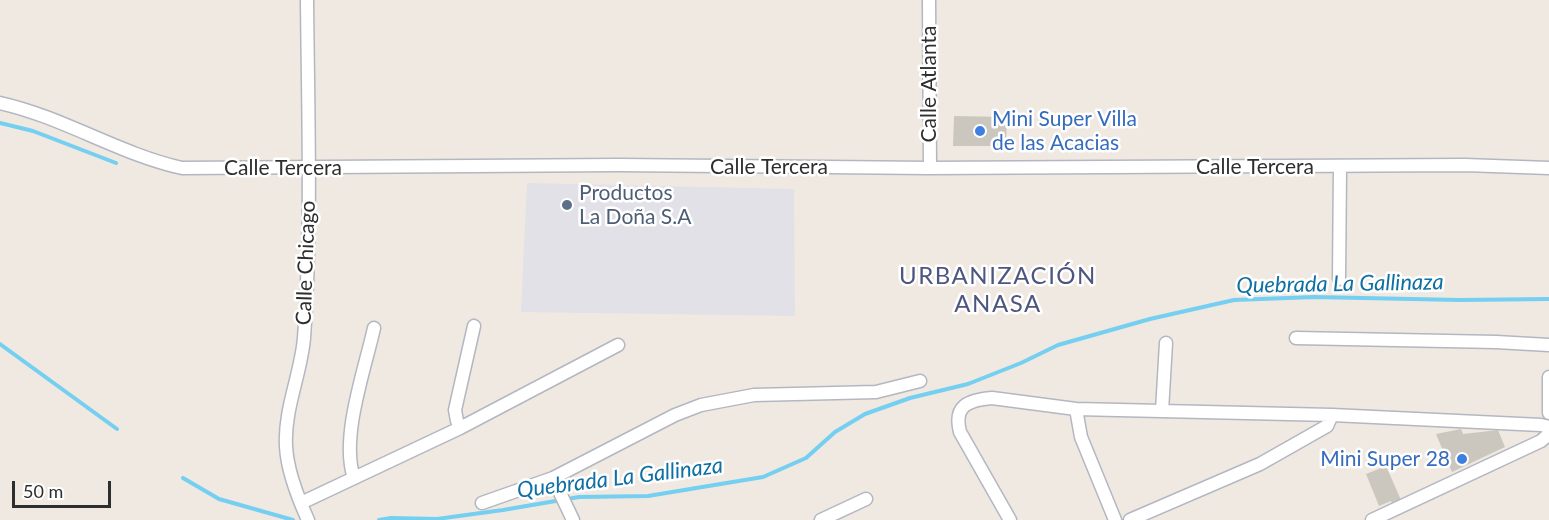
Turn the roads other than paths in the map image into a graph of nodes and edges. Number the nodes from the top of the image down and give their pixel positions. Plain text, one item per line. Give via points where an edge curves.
1 (307, 0) edge
2 (929, 0) edge
3 (0, 103) edge
4 (1340, 167) junction
5 (309, 168) junction
6 (930, 168) junction
7 (1549, 168) edge
8 (1339, 279) dead end
9 (474, 326) dead end
10 (374, 328) dead end
11 (1296, 338) dead end
12 (1166, 343) dead end
13 (618, 345) dead end
14 (1549, 345) edge
15 (1549, 377) edge
16 (920, 381) dead end
17 (1076, 409) junction
18 (1162, 411) junction
19 (1549, 413) edge
20 (1332, 415) junction
21 (460, 428) junction
22 (1549, 428) edge
23 (1549, 434) edge
24 (354, 478) junction
25 (556, 484) junction
26 (866, 500) dead end
27 (482, 503) dead end
28 (304, 511) edge
29 (571, 516) edge
30 (821, 520) edge
31 (1010, 520) edge
32 (1115, 520) edge
33 (1130, 520) edge
34 (1372, 520) edge

1 - 5 street, Calle Chicago
2 - 6 street, Calle Atlanta
3 - 5 street, Calle Tercera via 182,168
4 - 6 street, Calle Tercera
4 - 7 street, Calle Tercera
4 - 8 street
5 - 6 street, Calle Tercera
5 - 28 street, Calle Chicago via 304,340 287,421 286,446
9 - 21 street via 455,410
10 - 24 street via 352,424 349,455
11 - 14 street
12 - 18 street
13 - 21 street
15 - 19 street
16 - 25 street via 876,392 754,395 701,405 675,415
17 - 18 street
17 - 31 street via 992,398 969,402 958,414 960,432
17 - 32 street via 1082,436
18 - 20 street
20 - 22 street
20 - 33 street via 1327,426 1260,464
21 - 24 street
23 - 34 street
24 - 28 street
25 - 27 street
25 - 29 street
26 - 30 street

